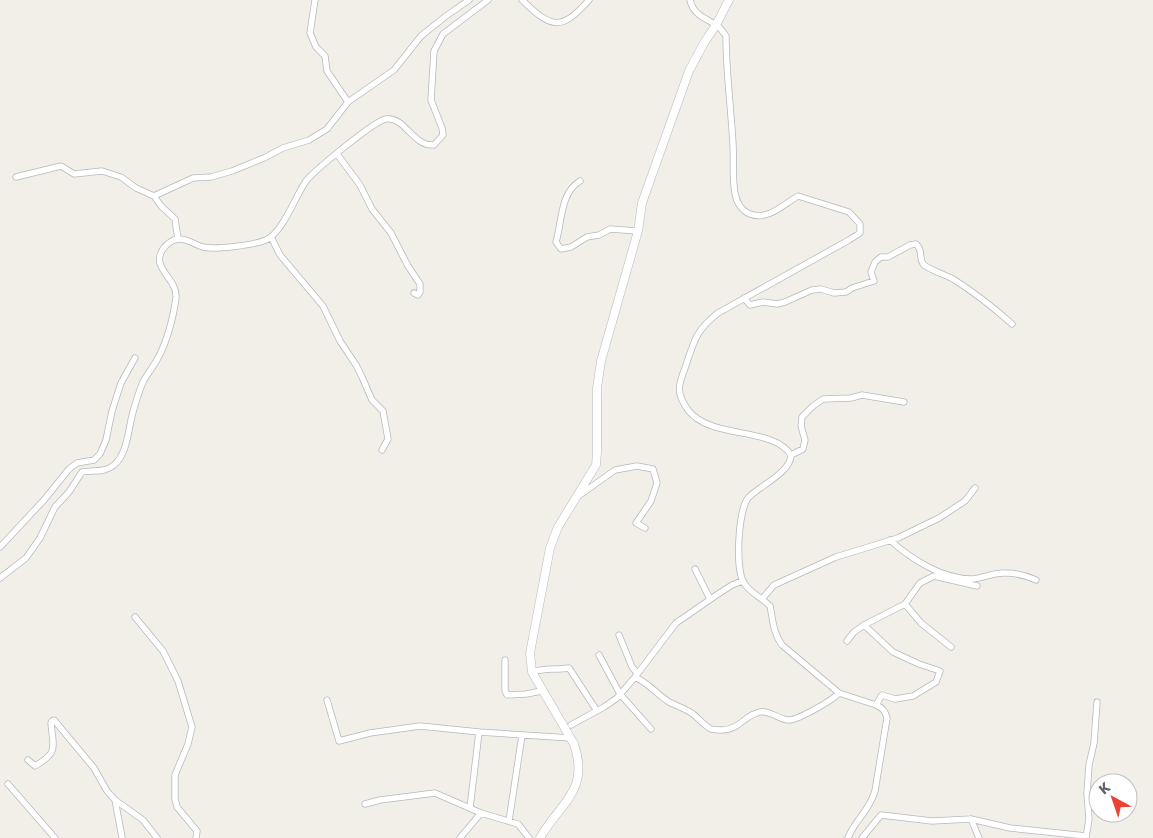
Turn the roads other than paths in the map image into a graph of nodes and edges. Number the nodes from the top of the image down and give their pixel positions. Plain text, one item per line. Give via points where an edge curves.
1 (315, 0) edge
2 (469, 0) edge
3 (488, 0) edge
4 (522, 0) edge
5 (589, 0) edge
6 (690, 0) edge
7 (729, 0) edge
8 (716, 25) junction
9 (348, 102) junction
10 (337, 154) junction
11 (16, 177) dead end
12 (580, 182) dead end
13 (154, 196) junction
14 (638, 231) junction
15 (271, 237) junction
16 (178, 239) junction
17 (414, 294) dead end
18 (744, 298) junction
19 (1012, 324) dead end
20 (135, 358) dead end
21 (904, 402) dead end
22 (382, 450) dead end
23 (791, 455) junction
24 (974, 488) dead end
25 (574, 500) junction
26 (645, 528) dead end
27 (890, 540) junction
28 (0, 546) edge
29 (695, 569) dead end
30 (0, 578) edge
31 (1036, 580) dead end
32 (742, 581) junction
33 (977, 586) dead end
34 (710, 599) junction
35 (762, 599) junction
36 (905, 604) junction
37 (135, 617) dead end
38 (864, 625) junction
39 (619, 634) dead end
40 (847, 641) dead end
41 (952, 647) dead end
42 (599, 655) dead end
43 (505, 660) dead end
44 (532, 672) junction
45 (636, 675) junction
46 (542, 691) junction
47 (839, 693) junction
48 (620, 694) junction
49 (328, 700) dead end
50 (1097, 702) dead end
51 (876, 705) junction
52 (597, 711) junction
53 (571, 725) dead end
54 (650, 729) dead end
55 (479, 732) junction
56 (522, 735) junction
57 (571, 738) junction
58 (28, 760) dead end
59 (8, 784) dead end
60 (115, 800) junction
61 (365, 804) dead end
62 (470, 808) junction
63 (481, 813) junction
64 (971, 820) junction
65 (509, 821) junction
66 (122, 837) edge
67 (1086, 837) edge
68 (55, 838) edge
69 (157, 838) edge
70 (196, 838) edge
71 (460, 838) edge
72 (529, 838) edge
73 (540, 838) edge
74 (848, 838) edge
75 (862, 838) edge
76 (978, 838) edge

1 - 9 street via 310,33 316,47 325,56 326,71
2 - 9 street via 421,36 394,70
3 - 10 street via 443,34 434,51 431,100 442,128 443,135 439,141 434,145 421,143 400,123 386,119
4 - 5 street via 540,17 562,22 574,17
6 - 8 street via 696,13
7 - 8 main road
8 - 14 main road via 689,71 642,203
8 - 18 street via 726,36 735,194 741,207 748,214 768,214 798,196 849,212 861,228 860,233 849,240
9 - 13 street via 327,129 309,140 232,171 193,178
10 - 15 street via 307,181
10 - 17 street via 391,233 420,284 420,292
11 - 13 street via 61,166 74,174 102,170
12 - 14 street via 571,189 562,206 563,216 556,242 561,249 610,229
13 - 16 street via 175,218
14 - 25 main road via 601,361 597,388 596,465
15 - 16 street via 255,243 214,248
15 - 22 street via 280,255 323,306 372,400 382,411 388,439
16 - 30 street via 163,248 159,256 160,267 176,294 160,354 139,391 120,458 106,470 82,472 55,507 26,558
18 - 19 street via 750,306 763,302 777,304 812,290 846,292 874,280 871,272 881,257 916,244 922,252 924,264 968,289
18 - 23 street via 718,313 698,332 679,384 679,393 691,413 701,422 782,444
20 - 28 street via 121,383 100,454 94,460 77,463 68,469 44,500
21 - 23 street via 862,395 823,399 802,417 800,426 805,445
23 - 32 street via 788,467 754,492 744,504 739,548
24 - 27 street via 953,510
25 - 26 street via 615,470 637,466 653,469 657,483 636,523
25 - 44 main road via 550,548 530,653
27 - 31 street via 905,554 943,573 972,578 1006,572
27 - 35 street via 836,557 774,585
29 - 34 street
32 - 34 street
32 - 35 street
33 - 36 street via 934,576 920,583
34 - 45 street via 676,622
35 - 47 street via 770,606 776,637 782,645
36 - 38 street
36 - 41 street via 921,623
37 - 70 street via 163,651 178,681 192,727 175,775 175,800 197,831
38 - 40 street
38 - 51 street via 893,652 940,671 936,682 913,696 895,699 882,695
39 - 45 street
42 - 48 street
43 - 46 street via 507,694
44 - 46 main road
44 - 52 street via 569,668
45 - 47 street via 669,702 687,710 714,730 730,730 752,714 762,712 789,720 799,718
45 - 48 street
46 - 57 main road
47 - 51 street
48 - 52 street
48 - 54 street
49 - 55 street via 339,741 420,726
50 - 67 street via 1089,765
51 - 74 street via 882,708 887,718 875,791 872,803
52 - 53 street
55 - 56 street
55 - 62 street
56 - 57 street
56 - 65 street
57 - 73 main road via 579,757 574,790
58 - 60 street via 35,766 53,752 51,723 54,720 94,768
59 - 68 street
60 - 66 street
60 - 69 street via 143,820
61 - 62 street via 435,793
62 - 63 street
63 - 65 street
63 - 71 street
64 - 67 street
64 - 75 street via 932,821 881,815
64 - 76 street
65 - 72 street via 518,824

